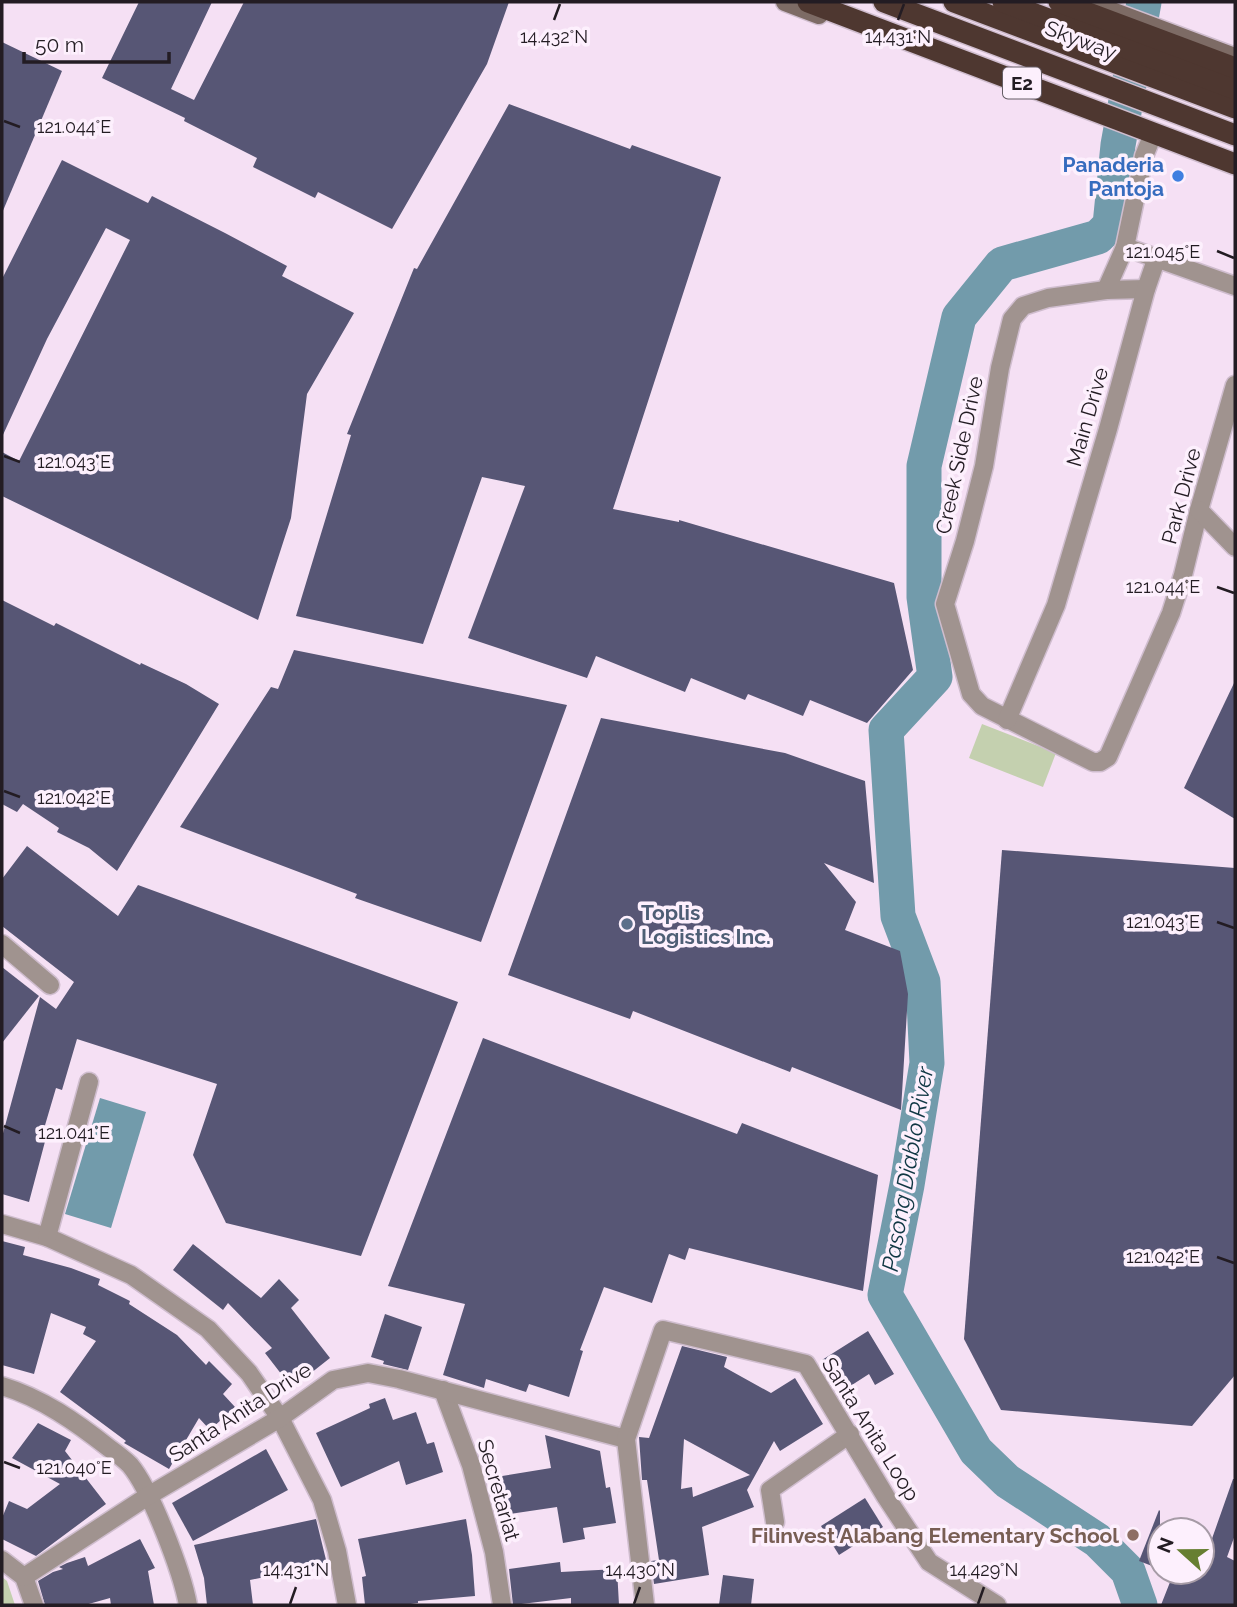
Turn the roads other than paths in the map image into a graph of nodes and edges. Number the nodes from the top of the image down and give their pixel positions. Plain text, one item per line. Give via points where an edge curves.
1 (785, 2) edge
2 (808, 2) edge
3 (884, 2) edge
4 (909, 2) edge
5 (954, 2) edge
6 (1003, 2) edge
7 (1059, 2) edge
8 (1088, 2) edge
9 (1235, 57) edge
10 (1235, 68) edge
11 (1235, 89) edge
12 (1235, 108) edge
13 (1235, 125) edge
14 (1235, 135) edge
15 (1143, 136) junction
16 (1235, 164) edge
17 (1235, 171) edge
18 (1125, 247) junction
19 (1156, 260) junction
20 (1235, 286) edge
21 (1146, 289) junction
22 (1106, 290) junction
23 (1235, 384) edge
24 (1199, 510) junction
25 (1235, 547) edge
26 (1007, 720) junction
27 (1093, 762) joint
28 (2, 944) edge
29 (50, 985) dead end
30 (89, 1082) dead end
31 (2, 1224) edge
32 (47, 1237) junction
33 (2, 1386) edge
34 (443, 1390) junction
35 (280, 1418) junction
36 (850, 1434) junction
37 (626, 1439) junction
38 (148, 1496) junction
39 (775, 1522) dead end
40 (2, 1560) edge
41 (24, 1577) junction
42 (34, 1605) edge
43 (188, 1605) edge
44 (347, 1605) edge
45 (502, 1605) edge
46 (646, 1605) edge
47 (997, 1605) edge

1 - 15 main road
2 - 16 highway, E2
3 - 14 highway, E2
4 - 13 highway, Skyway / E2
5 - 12 highway, Skyway / E2
6 - 11 highway
7 - 10 highway
8 - 9 main road
15 - 17 main road
15 - 18 street
18 - 19 street
18 - 22 street
19 - 20 street
19 - 21 street, Main Drive
21 - 22 street, Creek Side Drive
21 - 26 street, Main Drive via 1056,605
22 - 26 street, Creek Side Drive via 1048,298 1023,306 1012,319 984,466 945,604 971,694
23 - 24 street, Park Drive
24 - 25 street
24 - 27 street, Park Drive via 1171,613 1108,757
26 - 27 street, Creek Side Drive
28 - 29 street
30 - 32 street
31 - 32 street
32 - 35 street via 131,1275 208,1329 249,1373
33 - 38 street via 26,1393 81,1426 130,1465
34 - 35 street, Santa Anita Drive via 368,1373 333,1380
34 - 37 street, Santa Anita Drive
34 - 45 street, Secretariat via 471,1465 494,1552
35 - 38 street, Santa Anita Drive
35 - 44 street via 322,1500
36 - 37 street, Santa Anita Loop via 806,1364 663,1330
36 - 39 street via 770,1490
36 - 47 street, Santa Anita Loop via 929,1562
37 - 46 street, Santa Anita Loop
38 - 41 street, Santa Anita Drive
38 - 43 street
40 - 41 street
41 - 42 street

